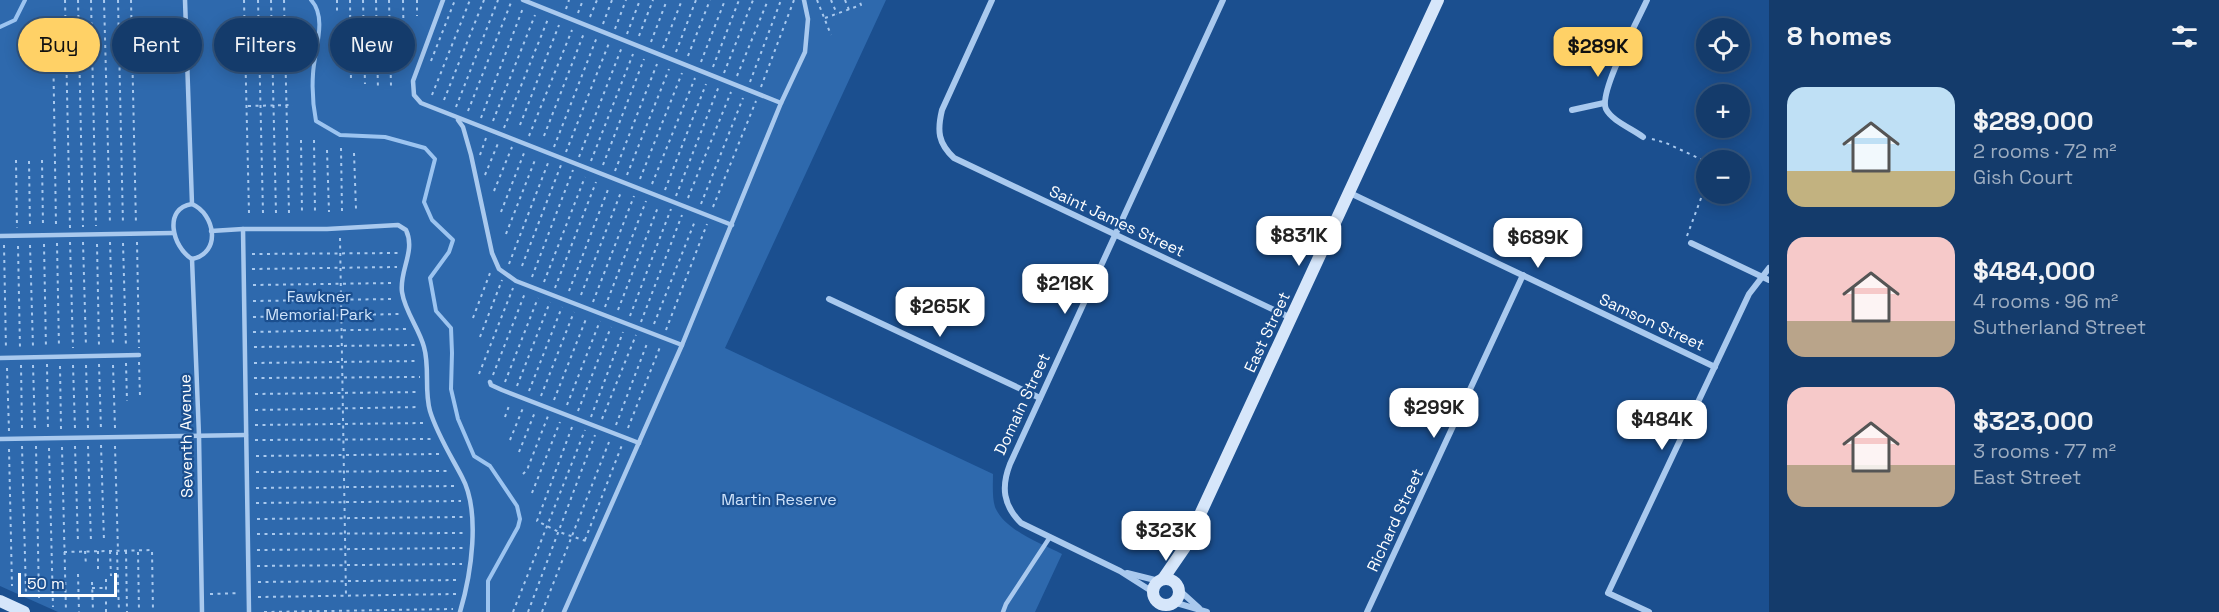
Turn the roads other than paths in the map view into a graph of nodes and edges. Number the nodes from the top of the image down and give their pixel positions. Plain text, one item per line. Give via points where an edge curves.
1 (185, 0) edge
2 (443, 0) edge
3 (804, 0) edge
4 (992, 0) edge
5 (1223, 0) edge
6 (1438, 0) edge
7 (1647, 0) edge
8 (524, 1) edge
9 (781, 103) junction
10 (1604, 103) junction
11 (1572, 110) dead end
12 (457, 118) junction
13 (1643, 137) road end
14 (1350, 193) junction
15 (192, 204) junction
16 (732, 225) junction
17 (243, 229) junction
18 (211, 231) junction
19 (173, 233) junction
20 (1115, 235) junction
21 (2, 236) edge
22 (1691, 243) road end
23 (192, 259) junction
24 (1769, 268) edge
25 (1523, 275) junction
26 (1762, 277) junction
27 (1769, 280) edge
28 (829, 299) dead end
29 (1292, 318) junction
30 (682, 345) junction
31 (139, 355) road end
32 (0, 358) edge
33 (1715, 366) junction
34 (490, 382) road end
35 (1040, 398) junction
36 (200, 436) junction
37 (247, 438) junction
38 (0, 439) edge
39 (639, 443) junction
40 (1050, 537) junction
41 (1185, 547) junction
42 (1120, 571) junction
43 (1161, 580) junction
44 (1178, 586) junction
45 (1153, 595) junction
46 (0, 601) edge
47 (1167, 606) edge
48 (1199, 608) junction
49 (461, 610) edge
50 (21, 612) edge
51 (201, 612) edge
52 (249, 612) edge
53 (564, 612) edge
54 (1004, 612) edge
55 (1151, 612) edge
56 (1207, 612) edge
57 (1367, 612) edge
58 (1648, 612) edge

1 - 15 lane
2 - 12 lane via 412,85 421,103
3 - 9 lane via 808,19 805,52
4 - 20 street, Saint James Street via 942,110 938,124 943,146 954,158
5 - 20 street, Domain Street
6 - 14 street, East Street
7 - 10 street
8 - 9 lane
9 - 16 lane
10 - 11 street
10 - 13 street via 1609,113
12 - 16 lane
12 - 30 lane via 465,133 499,269 516,281
14 - 25 street, Samson Street
14 - 29 street, East Street
15 - 18 lane via 207,216
15 - 19 lane via 177,213
16 - 30 lane
17 - 18 lane
17 - 37 lane
17 - 49 lane via 402,226 406,230 409,253 402,283 404,299 424,345 429,407 470,501 470,564
18 - 23 lane via 207,250
19 - 21 lane
19 - 23 lane via 178,247
20 - 29 street, Saint James Street
20 - 35 street, Domain Street
22 - 26 street
23 - 36 lane, Seventh Avenue
24 - 26 street
25 - 33 street, Samson Street
25 - 57 street, Richard Street
26 - 27 street
26 - 33 street via 1749,294
28 - 35 street
29 - 41 street, East Street
30 - 39 lane
31 - 32 lane
33 - 58 street via 1608,593
34 - 39 lane via 526,400
35 - 40 street, Domain Street via 1005,476 1004,492 1015,517
36 - 37 lane
36 - 38 lane
36 - 51 lane, Seventh Avenue
37 - 52 lane
39 - 53 lane
40 - 42 street, Domain Street
40 - 54 lane
41 - 43 street, East Street
41 - 44 street, East Street
42 - 43 street, Domain Street
42 - 45 street, Domain Street
43 - 44 street via 1171,580
43 - 45 street via 1154,585
44 - 47 street via 1178,596
44 - 48 street
45 - 47 street
45 - 55 street
46 - 50 street
47 - 48 street
48 - 56 street

